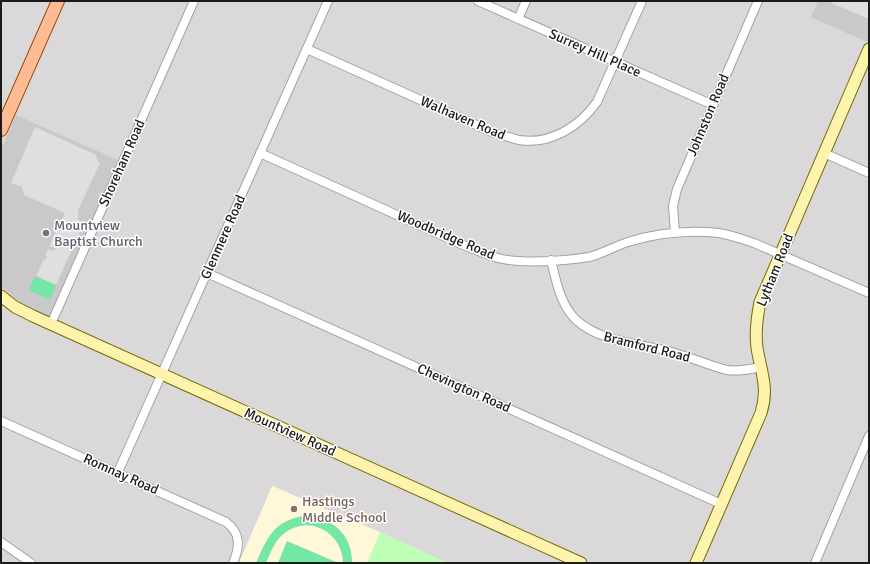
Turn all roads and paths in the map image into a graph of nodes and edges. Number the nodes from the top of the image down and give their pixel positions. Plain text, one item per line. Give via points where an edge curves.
1 (58, 1) edge
2 (194, 1) edge
3 (328, 1) edge
4 (478, 1) edge
5 (526, 1) edge
6 (642, 1) edge
7 (758, 1) edge
8 (518, 19) junction
9 (307, 49) junction
10 (869, 49) edge
11 (615, 62) junction
12 (713, 105) junction
13 (1, 130) edge
14 (260, 153) junction
15 (824, 153) junction
16 (869, 173) edge
17 (675, 233) junction
18 (780, 255) junction
19 (551, 260) junction
20 (207, 273) junction
21 (869, 293) edge
22 (1, 296) edge
23 (51, 324) junction
24 (761, 367) junction
25 (162, 374) junction
26 (1, 422) edge
27 (869, 436) edge
28 (118, 472) junction
29 (721, 504) junction
30 (1, 542) edge
31 (32, 563) edge
32 (233, 563) edge
33 (581, 563) edge
34 (696, 563) edge
35 (815, 563) edge

1 - 13 main road
2 - 23 street, Shoreham Road
3 - 9 street, Glenmere Road
4 - 8 street, Surrey Hill Place
5 - 8 street
6 - 11 street, Walhaven Road
7 - 12 street, Johnston Road
8 - 11 street, Surrey Hill Place
9 - 11 street, Walhaven Road via 494,133 520,140 550,137 582,119 597,102
9 - 14 street, Glenmere Road
10 - 15 street, Lytham Road
11 - 12 street, Surrey Hill Place
12 - 17 street, Johnston Road via 677,189 673,206
14 - 19 street, Woodbridge Road via 480,252 514,260
14 - 20 street, Glenmere Road
15 - 16 street
15 - 18 street, Lytham Road
17 - 18 street, Woodbridge Road via 719,233 735,236
17 - 19 street, Woodbridge Road via 627,242 590,257
18 - 21 street, Woodbridge Road
18 - 24 street, Lytham Road via 760,302 758,313 756,336
19 - 24 street, Bramford Road via 558,288 567,308 582,324 598,335 674,352 728,370
20 - 25 street, Glenmere Road
20 - 29 street, Chevington Road
22 - 23 street, Mountview Road via 15,307
23 - 25 street, Mountview Road
24 - 29 street, Lytham Road via 765,401
25 - 28 street, Glenmere Road
25 - 33 street, Mountview Road
26 - 28 street, Romnay Road
27 - 35 street
28 - 32 street, Romnay Road via 230,526 237,534 238,548
29 - 34 street, Lytham Road
30 - 31 street

